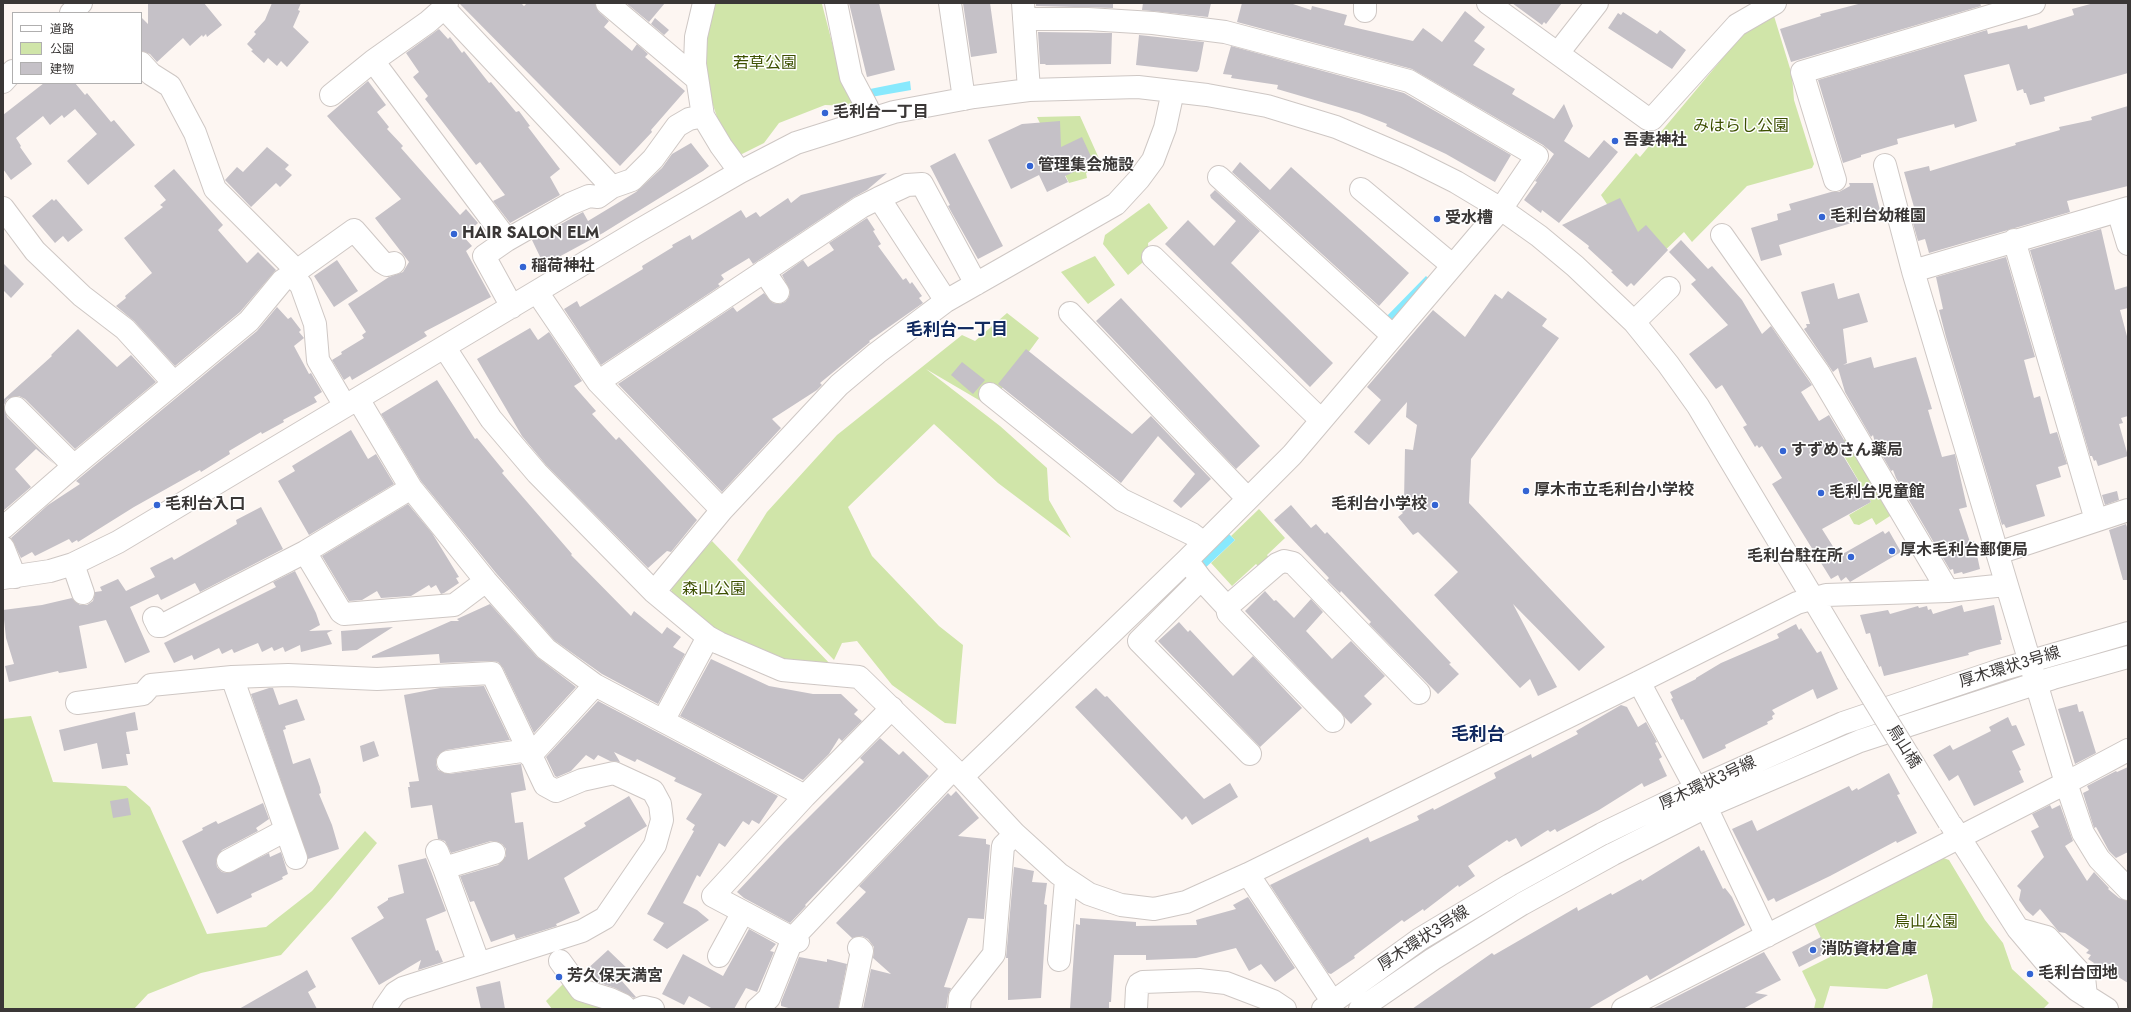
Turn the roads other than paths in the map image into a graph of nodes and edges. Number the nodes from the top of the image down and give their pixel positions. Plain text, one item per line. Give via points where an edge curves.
1 (81, 3) edge
2 (87, 3) edge
3 (607, 3) edge
4 (704, 3) edge
5 (836, 3) edge
6 (950, 3) edge
7 (1488, 3) edge
8 (1597, 3) edge
9 (1775, 3) edge
10 (2034, 3) edge
11 (446, 6) edge
12 (1024, 11) edge
13 (72, 12) edge
14 (95, 12) edge
15 (1132, 12) edge
16 (1558, 53) junction
17 (373, 61) junction
18 (142, 64) edge
19 (12, 71) edge
20 (697, 79) junction
21 (3, 82) edge
22 (1029, 90) junction
23 (1173, 91) junction
24 (331, 95) dead end
25 (964, 99) junction
26 (703, 116) junction
27 (870, 119) junction
28 (1885, 165) dead end
29 (740, 172) junction
30 (1219, 177) dead end
31 (1835, 180) dead end
32 (612, 187) junction
33 (1361, 189) dead end
34 (879, 198) junction
35 (3, 208) edge
36 (1501, 209) junction
37 (2123, 209) edge
38 (1722, 235) dead end
39 (507, 240) junction
40 (2014, 240) junction
41 (2128, 244) edge
42 (1153, 257) dead end
43 (394, 263) dead end
44 (1452, 265) junction
45 (764, 271) junction
46 (1913, 271) junction
47 (295, 273) junction
48 (976, 284) junction
49 (1669, 288) dead end
50 (537, 292) junction
51 (778, 292) dead end
52 (946, 301) junction
53 (512, 308) junction
54 (1070, 313) dead end
55 (1634, 322) junction
56 (1392, 335) junction
57 (444, 348) junction
58 (598, 382) junction
59 (174, 383) junction
60 (990, 394) dead end
61 (351, 402) junction
62 (16, 408) dead end
63 (1321, 420) junction
64 (74, 466) junction
65 (411, 488) junction
66 (1248, 499) junction
67 (722, 510) junction
68 (2128, 510) edge
69 (2096, 520) junction
70 (3, 528) edge
71 (1204, 543) junction
72 (3, 547) edge
73 (305, 552) junction
74 (1998, 553) junction
75 (1187, 560) junction
76 (73, 564) junction
77 (9, 577) edge
78 (1201, 579) junction
79 (486, 581) junction
80 (2006, 585) junction
81 (1948, 591) junction
82 (654, 592) junction
83 (82, 593) dead end
84 (1812, 599) junction
85 (1227, 607) junction
86 (154, 618) dead end
87 (2128, 633) edge
88 (708, 637) junction
89 (2128, 657) edge
90 (2031, 661) junction
91 (232, 677) junction
92 (1639, 682) junction
93 (2037, 683) junction
94 (595, 685) junction
95 (1407, 689) dead end
96 (77, 703) dead end
97 (892, 708) junction
98 (1322, 719) dead end
99 (663, 720) junction
100 (2128, 750) edge
101 (529, 753) junction
102 (1250, 754) dead end
103 (448, 762) dead end
104 (958, 773) junction
105 (2066, 783) junction
106 (805, 796) junction
107 (1700, 798) junction
108 (286, 830) junction
109 (1954, 830) junction
110 (1015, 834) junction
111 (494, 853) dead end
112 (296, 858) dead end
113 (228, 861) dead end
114 (1248, 874) junction
115 (1066, 880) junction
116 (2128, 889) edge
117 (743, 912) junction
118 (1767, 936) junction
119 (795, 940) junction
120 (859, 948) dead end
121 (719, 956) dead end
122 (1059, 960) dead end
123 (560, 961) dead end
124 (479, 964) junction
125 (1327, 1005) edge
126 (384, 1009) edge
127 (627, 1009) edge
128 (639, 1009) edge
129 (653, 1009) edge
130 (757, 1009) edge
131 (850, 1009) edge
132 (959, 1009) edge
133 (1136, 1009) edge
134 (1285, 1009) edge
135 (1360, 1009) edge
136 (1623, 1009) edge
137 (2107, 1009) edge

1 - 13 street
2 - 14 street
3 - 20 street
4 - 20 street via 696,37 694,64
5 - 27 street via 851,77 867,107
6 - 25 street
7 - 16 street
8 - 16 street
9 - 16 street via 1737,25 1652,119 1648,119
10 - 31 street via 1802,72
11 - 17 street
11 - 32 street
12 - 15 street via 1088,19
12 - 22 street
15 - 36 street via 1225,32 1409,81 1537,156
17 - 24 street
17 - 39 street
18 - 47 street via 151,74 170,86 195,133 215,189
19 - 21 street
20 - 26 street
22 - 23 street, 鳥山橋 via 1138,86
22 - 25 street, 鳥山橋
23 - 36 street, 鳥山橋 via 1267,106 1336,127 1406,157 1456,182
23 - 48 street via 1165,128 1153,160 1139,180 1116,204
25 - 27 street, 鳥山橋
26 - 29 street
26 - 32 street via 689,119 677,126 653,159 632,180
27 - 29 street, 鳥山橋 via 796,143
28 - 46 street
29 - 50 street, 鳥山橋
30 - 56 street
32 - 39 street via 598,197 589,196 570,204
33 - 44 street
34 - 45 street via 861,207
34 - 48 street via 907,185 922,184
34 - 52 street
35 - 59 street via 35,251 82,296 125,329
36 - 44 street
36 - 55 street, 鳥山橋 via 1575,266
37 - 40 street
37 - 41 street
38 - 81 street via 1819,373
39 - 53 street via 484,256
40 - 46 street
40 - 69 street
42 - 63 street
43 - 47 street via 382,262 354,230
44 - 56 street
45 - 51 street
45 - 58 street
46 - 74 street
47 - 59 street via 282,281 249,321
47 - 61 street via 314,324 318,360
48 - 52 street
49 - 55 street
50 - 53 street, 鳥山橋
50 - 58 street
52 - 67 street via 839,385
53 - 57 street, 鳥山橋
54 - 66 street
55 - 84 street, 鳥山橋 via 1698,406
56 - 63 street
57 - 61 street, 鳥山橋
57 - 82 street via 491,419 537,474
58 - 67 street
59 - 64 street
60 - 71 street via 1122,500 1192,534
61 - 65 street
61 - 76 street, 鳥山橋 via 118,542
62 - 64 street
63 - 66 street via 1292,455
64 - 70 street
65 - 73 street
65 - 79 street
66 - 71 street
67 - 82 street
68 - 69 street
69 - 74 street
71 - 75 street
72 - 77 street
73 - 79 street via 344,614 454,605
73 - 86 street via 161,626 158,626
74 - 80 street
75 - 78 street
75 - 104 street
76 - 77 street, 鳥山橋 via 50,571
76 - 83 street
78 - 85 street
78 - 102 street via 1140,641
79 - 94 street via 546,649
80 - 81 street
80 - 90 street
81 - 84 street via 1826,595
82 - 88 street
84 - 92 street via 1797,603
84 - 109 street, 鳥山橋, bridge
85 - 95 street via 1277,564 1284,561 1294,562
85 - 98 street via 1228,613
87 - 90 street, 厚木環状3号線
88 - 97 street via 782,670 859,677
88 - 99 street
89 - 93 street, 厚木環状3号線
90 - 93 street
90 - 107 street, 厚木環状3号線 via 1843,723
91 - 96 street via 151,685 143,694
91 - 101 street via 288,675 377,679 492,672
91 - 108 street
92 - 107 street
92 - 114 street
93 - 105 street
93 - 107 street, 厚木環状3号線 via 1860,741
94 - 99 street
94 - 101 street
97 - 104 street
97 - 106 street
99 - 106 street
100 - 105 street
101 - 103 street
101 - 124 street via 545,785 556,791 598,775 614,772 653,791 660,804 662,820 655,845 605,918 582,931
104 - 110 street
104 - 119 street
105 - 109 street
105 - 116 street via 2083,833 2099,859
106 - 117 street via 713,896
107 - 118 street
107 - 125 street, 厚木環状3号線 via 1602,834 1510,885 1420,939
107 - 135 street, 厚木環状3号線 via 1613,854 1522,904 1432,959
108 - 112 street
108 - 113 street
109 - 118 street
109 - 137 street, 鳥山橋 via 2018,929 2050,967
110 - 115 street
110 - 132 street via 1003,846 994,954 960,997
111 - 124 street via 441,860
114 - 115 street via 1186,902 1154,909 1121,905 1089,894
114 - 125 street
115 - 122 street
117 - 119 street
117 - 121 street
118 - 136 street
119 - 130 street via 769,998
120 - 131 street via 862,951
123 - 127 street via 581,990 610,999
124 - 126 street via 403,988 395,993
128 - 129 street
133 - 134 street via 1137,989 1143,982 1199,980 1226,983 1273,1001

